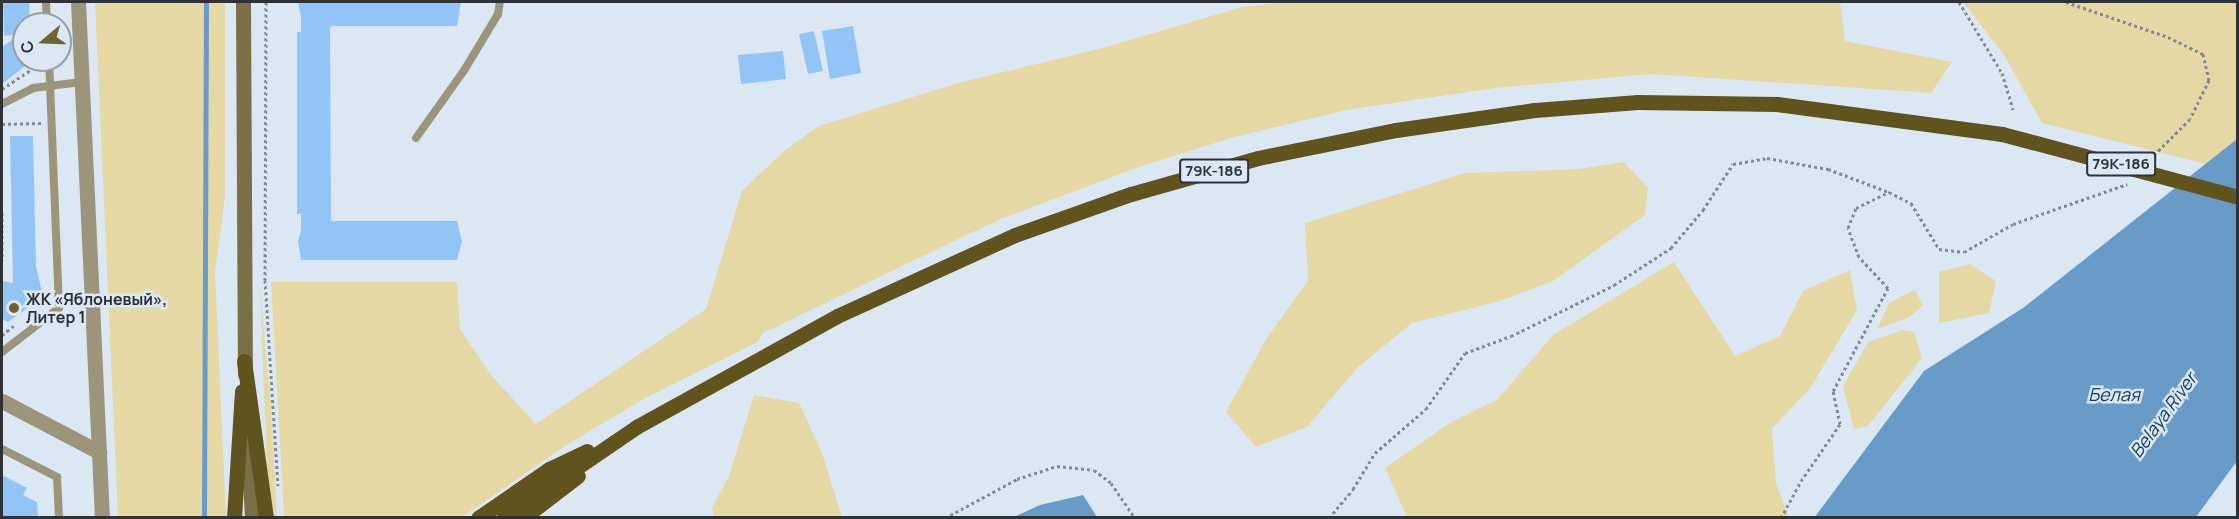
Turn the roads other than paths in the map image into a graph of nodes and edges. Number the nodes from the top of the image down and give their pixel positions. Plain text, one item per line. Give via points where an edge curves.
1 (78, 2) edge
2 (243, 2) edge
3 (500, 2) edge
4 (49, 72) edge
5 (82, 82) junction
6 (51, 85) junction
7 (2, 104) edge
8 (416, 138) dead end
9 (2238, 197) edge
10 (2, 352) edge
11 (244, 361) junction
12 (2, 401) edge
13 (638, 426) junction
14 (2, 448) edge
15 (99, 452) junction
16 (59, 518) edge
17 (102, 518) edge
18 (234, 518) edge
19 (252, 518) edge
20 (266, 518) edge
21 (478, 518) edge
22 (502, 518) edge
23 (523, 518) edge

1 - 5 street
2 - 11 main road
3 - 8 lane via 498,14 465,69
4 - 6 lane
5 - 6 lane
5 - 15 street
6 - 7 lane via 33,88
6 - 10 lane via 59,308
9 - 13 main road, 79К-186, bridge via 2002,134 1777,104 1638,102 1535,110 1396,130 1258,158 1131,194 1015,235 837,316
11 - 18 main road
11 - 19 main road
11 - 20 main road
12 - 15 street
13 - 21 main road via 549,469
13 - 22 main road, 79К-186
13 - 23 main road
14 - 16 lane via 57,477
15 - 17 street

